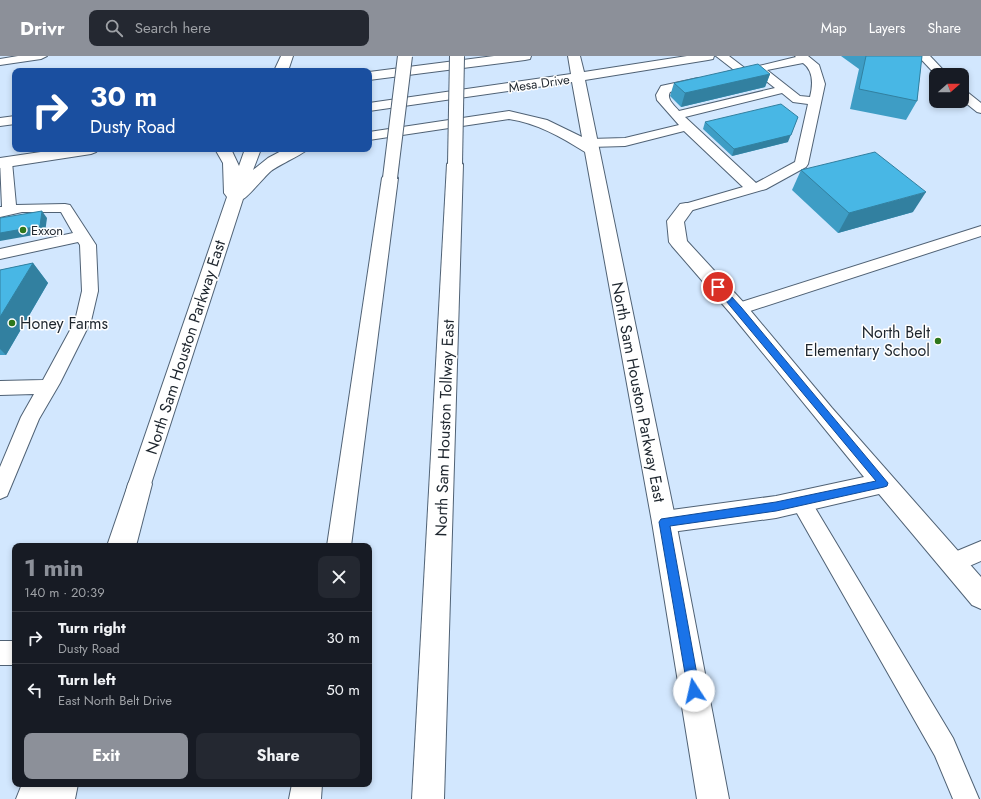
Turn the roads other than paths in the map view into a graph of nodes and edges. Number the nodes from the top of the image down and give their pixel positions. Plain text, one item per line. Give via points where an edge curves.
1 (287, 56) edge
2 (405, 56) edge
3 (457, 56) edge
4 (525, 56) edge
5 (574, 56) edge
6 (708, 56) edge
7 (722, 56) edge
8 (924, 56) edge
9 (803, 57) edge
10 (43, 58) edge
11 (0, 62) edge
12 (282, 68) edge
13 (935, 68) edge
14 (758, 69) junction
15 (372, 76) edge
16 (736, 76) junction
17 (579, 77) junction
18 (784, 90) junction
19 (969, 99) edge
20 (815, 101) junction
21 (372, 107) edge
22 (981, 108) edge
23 (676, 115) junction
24 (12, 120) edge
25 (0, 122) edge
26 (687, 127) junction
27 (372, 136) edge
28 (591, 146) junction
29 (71, 152) edge
30 (225, 152) edge
31 (252, 152) edge
32 (289, 152) edge
33 (3, 162) edge
34 (753, 188) junction
35 (232, 206) junction
36 (686, 208) joint
37 (5, 211) edge
38 (981, 231) edge
39 (82, 236) junction
40 (0, 254) edge
41 (738, 309) junction
42 (48, 387) junction
43 (0, 388) edge
44 (884, 483) junction
45 (140, 484) junction
46 (0, 490) edge
47 (801, 502) junction
48 (664, 522) junction
49 (120, 543) edge
50 (125, 543) edge
51 (339, 543) edge
52 (981, 551) edge
53 (953, 563) junction
54 (981, 596) edge
55 (0, 653) edge
56 (12, 653) edge
57 (36, 787) edge
58 (62, 787) edge
59 (307, 787) edge
60 (32, 799) edge
61 (59, 799) edge
62 (305, 799) edge
63 (428, 799) edge
64 (713, 799) edge
65 (966, 799) edge

1 - 12 main road
2 - 51 main road, bridge
3 - 63 main road, North Sam Houston Tollway East, bridge via 455,164
4 - 15 main road, Mesa Drive
5 - 17 main road, North Sam Houston Parkway East
6 - 17 main road, Mesa Drive
7 - 16 lane
8 - 13 lane
9 - 14 lane
9 - 20 lane via 813,65 820,84
10 - 11 lane
14 - 16 lane
14 - 18 lane
16 - 23 lane via 685,89 665,89 662,100
17 - 21 main road, Mesa Drive
17 - 28 main road, North Sam Houston Parkway East
18 - 20 lane via 797,99
18 - 23 lane via 751,94 703,105
19 - 22 lane
20 - 34 lane via 801,164
23 - 26 lane
24 - 25 main road
26 - 28 lane via 625,142
26 - 34 lane
27 - 28 main road via 509,115 526,116 543,122
28 - 48 main road, North Sam Houston Parkway East
29 - 33 main road
30 - 35 main road via 232,163
31 - 35 main road, North Sam Houston Parkway East
32 - 35 main road via 248,182
33 - 37 lane
34 - 36 lane
35 - 45 main road, North Sam Houston Parkway East
36 - 41 main road via 675,221 678,242
37 - 39 lane via 22,208 65,208
38 - 41 lane
39 - 40 lane
39 - 42 lane via 88,245 90,291 83,321
41 - 44 main road
42 - 43 lane
42 - 46 lane via 30,417
44 - 47 main road
44 - 53 main road
45 - 49 main road, North Sam Houston Parkway East
45 - 50 main road
47 - 48 main road
47 - 65 lane via 944,747
48 - 64 main road, North Sam Houston Parkway East
52 - 53 lane
53 - 54 main road
55 - 56 lane
57 - 60 main road
58 - 61 main road
59 - 62 main road

